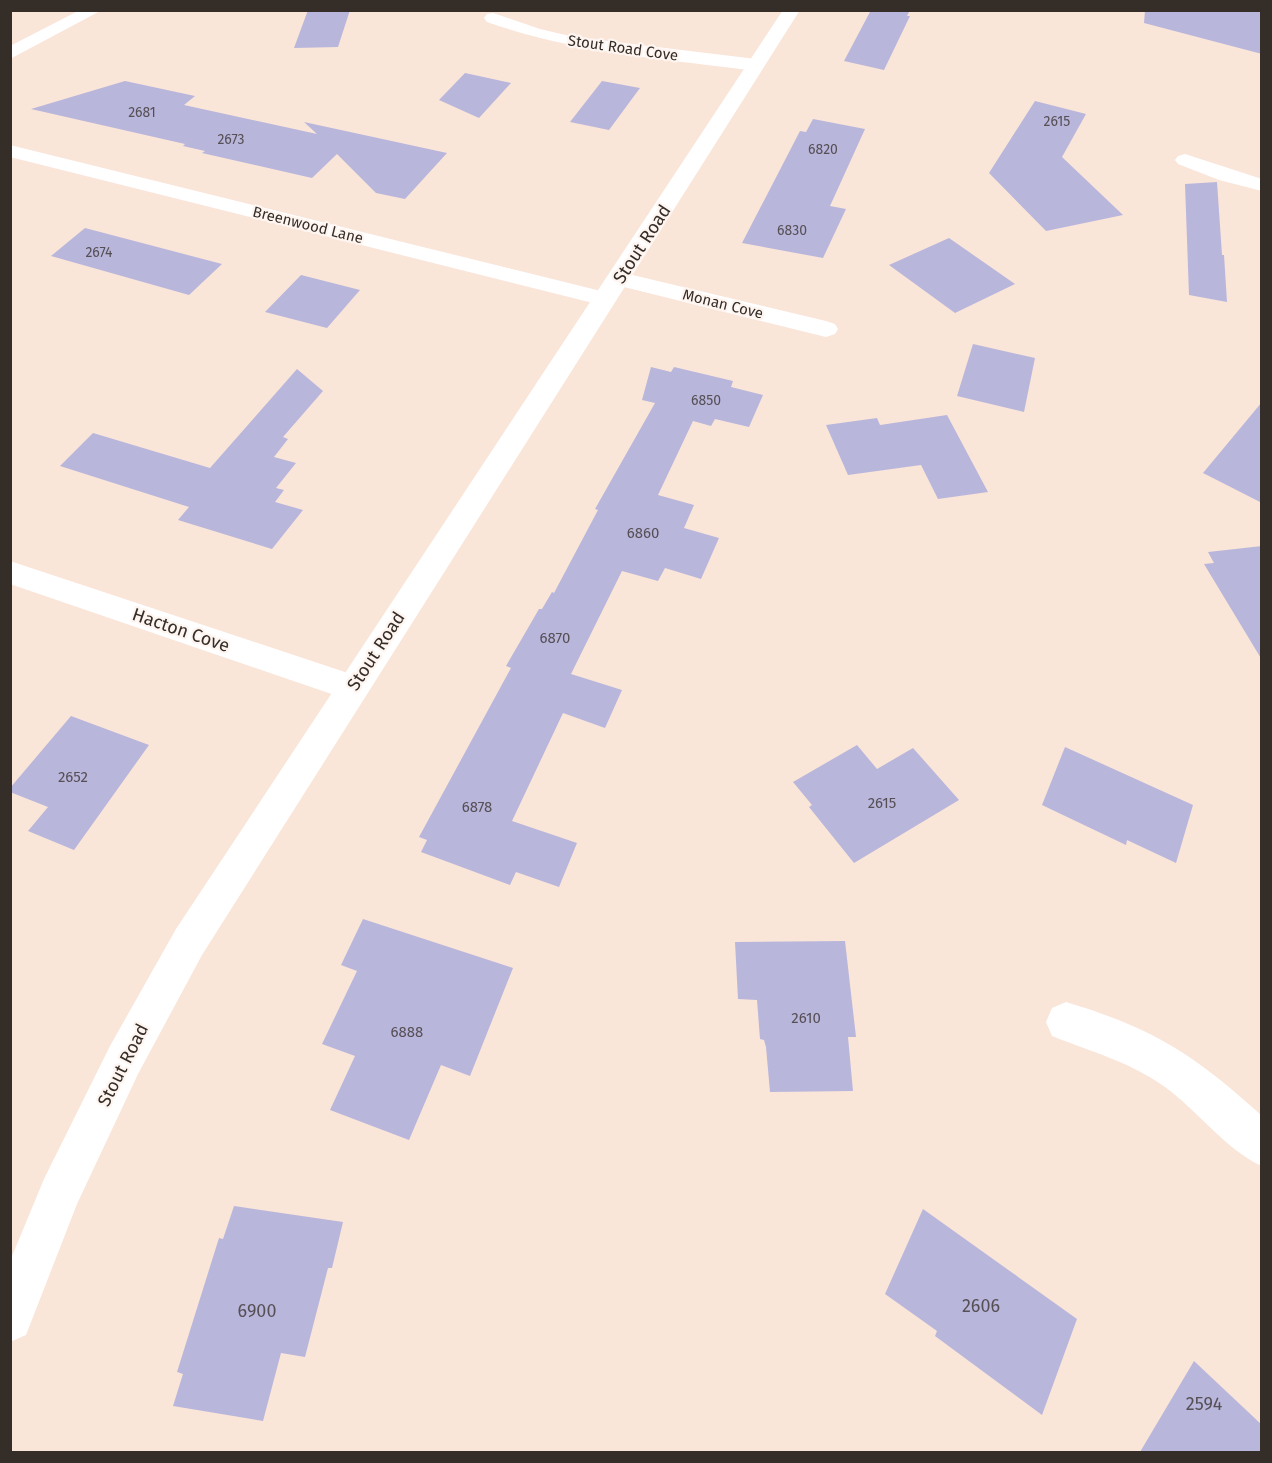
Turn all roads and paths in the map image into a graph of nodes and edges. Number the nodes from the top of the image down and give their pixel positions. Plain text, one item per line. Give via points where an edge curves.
1 (93, 10) edge
2 (792, 10) edge
3 (493, 18) dead end
4 (10, 54) edge
5 (756, 65) junction
6 (10, 151) edge
7 (1185, 160) dead end
8 (1262, 185) edge
9 (612, 289) junction
10 (826, 329) dead end
11 (10, 572) edge
12 (352, 688) junction
13 (1066, 1022) dead end
14 (1262, 1145) edge
15 (10, 1319) edge

1 - 4 street
2 - 5 street, Stout Road
3 - 5 street, Stout Road Cove via 574,42
5 - 9 street, Stout Road
6 - 9 street, Breenwood Lane
7 - 8 street
9 - 10 street, Monan Cove
9 - 12 street, Stout Road
11 - 12 street, Hacton Cove
12 - 15 street, Stout Road via 189,942 124,1060 59,1194
13 - 14 street via 1110,1035 1154,1056 1197,1087

